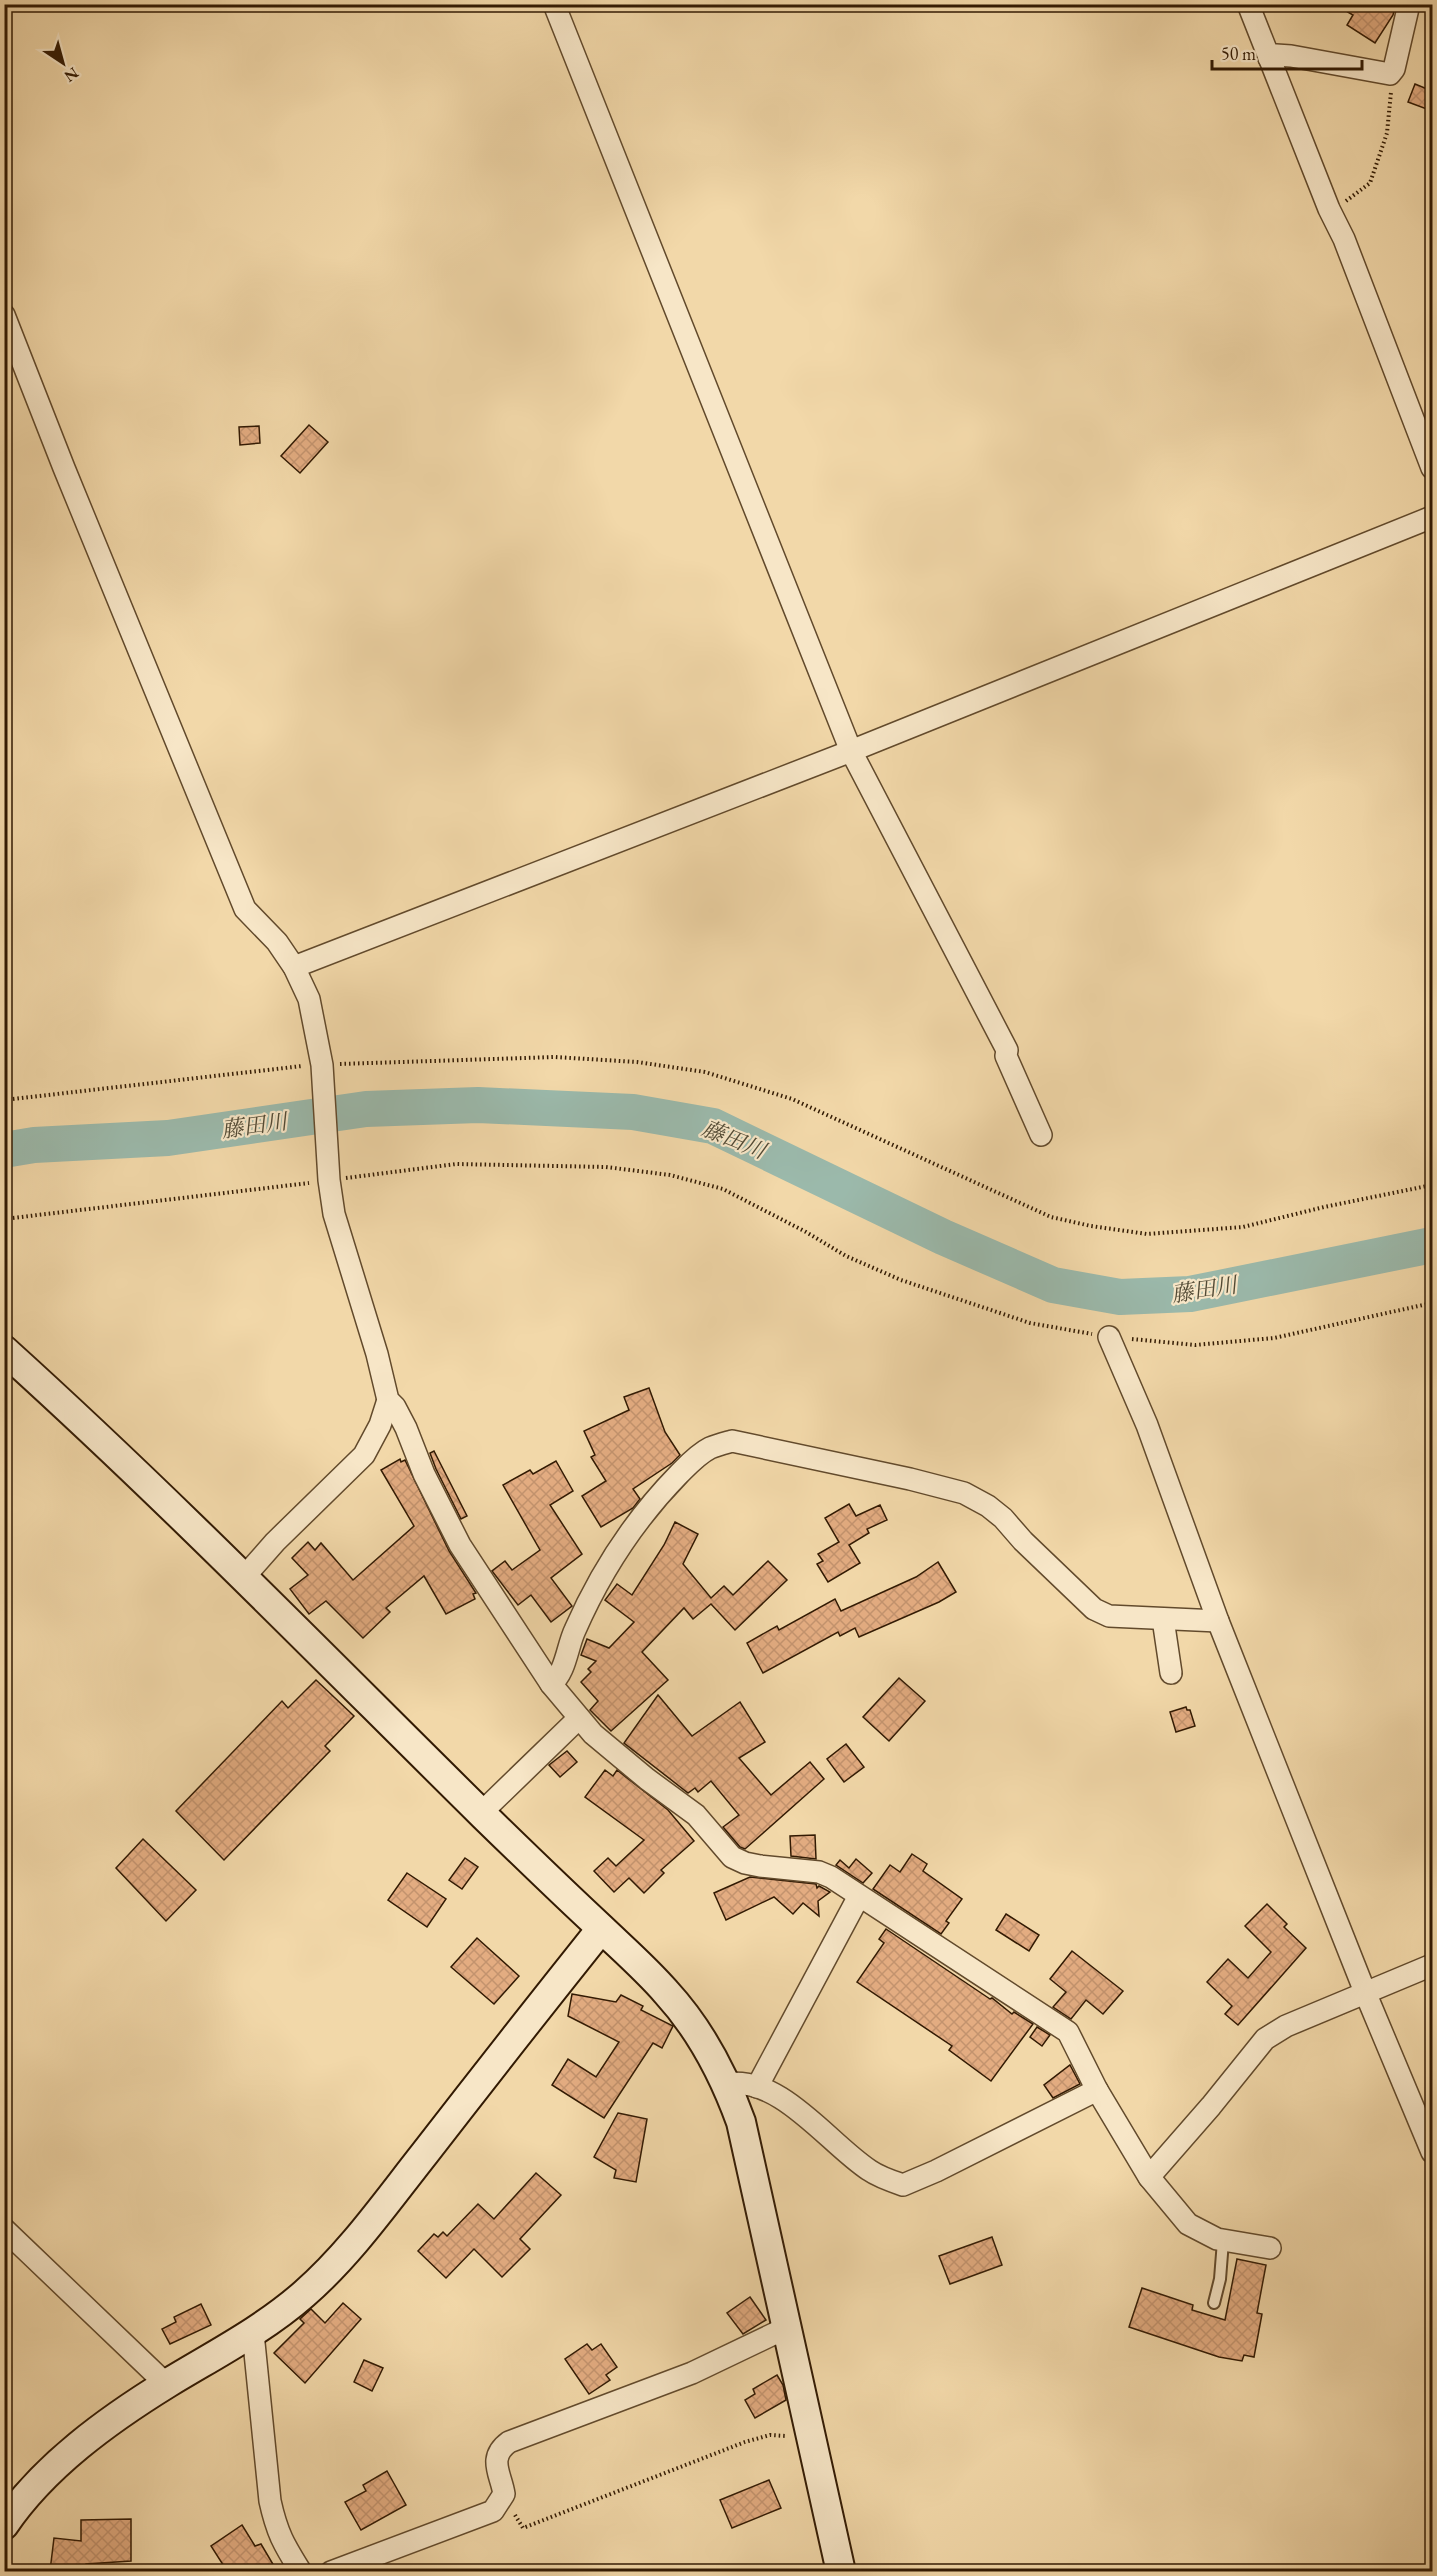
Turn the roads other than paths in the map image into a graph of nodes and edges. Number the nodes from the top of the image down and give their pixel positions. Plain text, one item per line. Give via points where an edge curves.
1 (554, 4) edge
2 (1248, 4) edge
3 (1409, 4) edge
4 (1269, 58) junction
5 (4, 315) edge
6 (1432, 468) edge
7 (1432, 516) edge
8 (851, 751) junction
9 (294, 967) junction
10 (1041, 1135) dead end
11 (1109, 1337) road end
12 (4, 1350) edge
13 (388, 1400) junction
14 (245, 1576) junction
15 (1164, 1619) junction
16 (1218, 1621) junction
17 (1171, 1672) dead end
18 (551, 1684) junction
19 (579, 1718) junction
20 (482, 1813) junction
21 (859, 1896) junction
22 (601, 1929) junction
23 (1432, 1965) edge
24 (1365, 1992) junction
25 (726, 2084) junction
26 (757, 2087) junction
27 (1096, 2090) junction
28 (1432, 2152) edge
29 (1149, 2176) junction
30 (4, 2229) edge
31 (1223, 2241) junction
32 (1270, 2248) dead end
33 (1214, 2303) dead end
34 (786, 2328) junction
35 (253, 2332) junction
36 (166, 2384) junction
37 (4, 2524) edge
38 (301, 2571) edge
39 (331, 2571) edge
40 (841, 2571) edge

1 - 8 street
2 - 4 street
3 - 4 street via 1392,73 1291,56
4 - 6 street
5 - 9 street via 245,909 277,942
7 - 8 street
8 - 9 street
8 - 10 street via 1007,1050 1006,1056
9 - 13 street via 309,999 322,1065 334,1214
11 - 16 street via 1147,1425
12 - 14 street via 111,1446
13 - 14 street via 364,1455
13 - 18 street via 406,1428 460,1545
14 - 20 street
15 - 16 street
15 - 17 street
15 - 18 street via 1109,1616 1094,1610 1003,1518 964,1493 732,1441 710,1448 690,1463 636,1523 585,1609 560,1672
16 - 24 street
18 - 19 street
19 - 20 street
19 - 21 street via 647,1779 696,1815 732,1857 753,1865 819,1872
20 - 22 street
21 - 26 street
21 - 27 street via 1068,2032
22 - 25 street via 668,1993
22 - 35 street via 344,2253 304,2294
23 - 24 street
24 - 28 street
24 - 29 street via 1264,2039
25 - 26 street via 740,2082
25 - 34 street via 750,2157
26 - 27 street via 784,2100 869,2170 903,2185
27 - 29 street
29 - 31 street via 1188,2224
30 - 36 street
31 - 32 street
31 - 33 lane
34 - 39 street via 692,2373 503,2445 496,2463 503,2488 493,2511
34 - 40 street
35 - 36 street
35 - 38 street via 270,2501 279,2535
36 - 37 street via 62,2461

